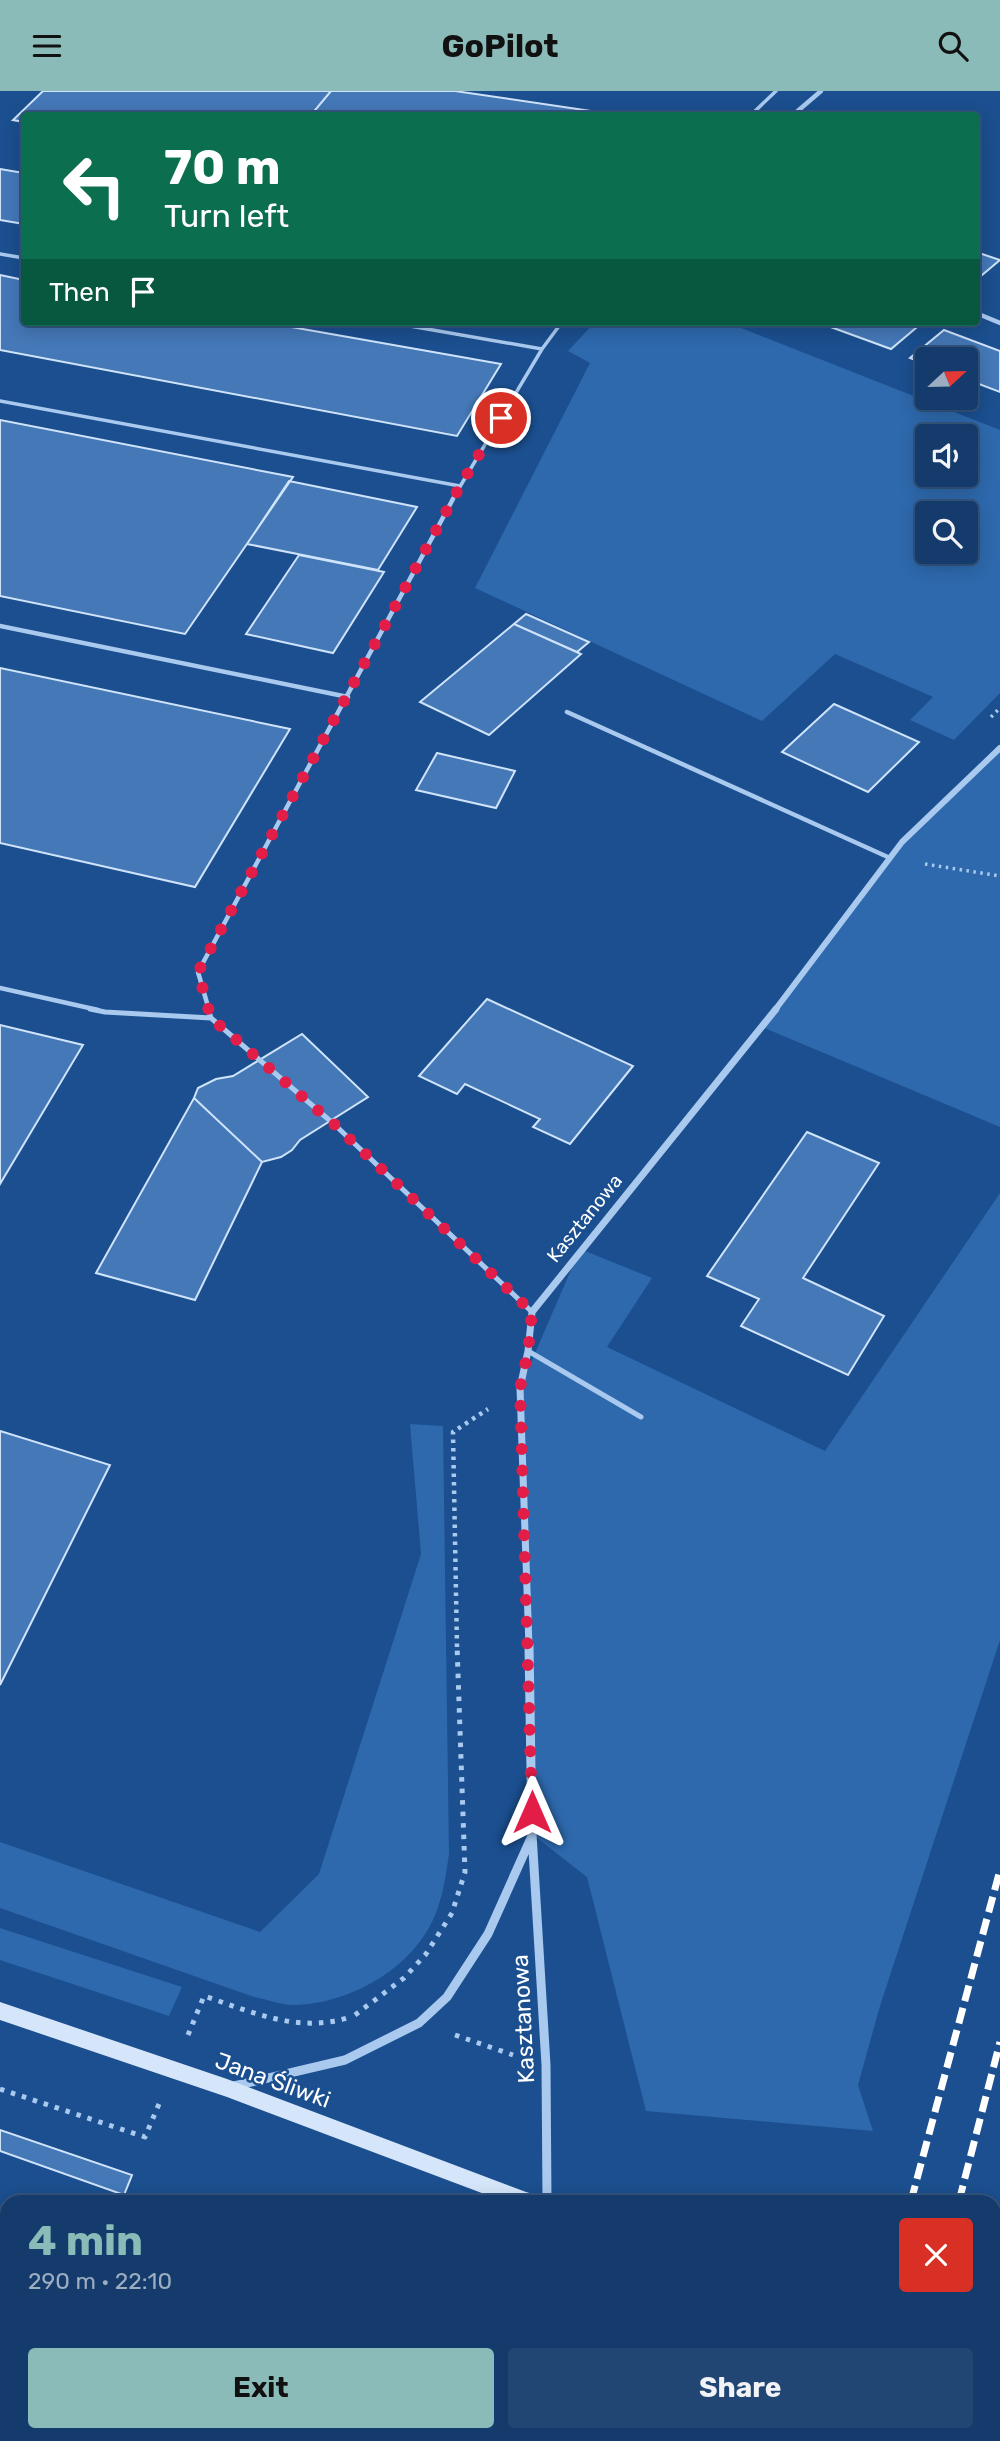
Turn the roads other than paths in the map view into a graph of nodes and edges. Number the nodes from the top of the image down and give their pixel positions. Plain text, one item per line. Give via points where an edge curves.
1 (776, 91) edge
2 (821, 91) edge
3 (754, 112) edge
4 (796, 112) edge
5 (0, 254) edge
6 (21, 258) edge
7 (980, 315) edge
8 (1000, 323) edge
9 (410, 326) edge
10 (559, 326) edge
11 (542, 349) junction
12 (0, 401) edge
13 (460, 486) junction
14 (0, 626) edge
15 (348, 697) junction
16 (567, 712) dead end
17 (1000, 748) edge
18 (890, 858) junction
19 (0, 988) edge
20 (211, 1018) junction
21 (532, 1312) junction
22 (528, 1351) junction
23 (642, 1417) dead end
24 (533, 1834) junction
25 (0, 2011) edge
26 (226, 2088) junction
27 (510, 2195) edge
28 (547, 2195) edge

1 - 3 lane
2 - 4 street
5 - 6 lane
7 - 8 street
9 - 11 lane
10 - 11 lane
11 - 13 lane
12 - 13 lane
13 - 15 lane
14 - 15 lane
15 - 20 lane via 198,972
16 - 18 lane
17 - 18 street, Kasztanowa
18 - 21 street, Kasztanowa via 762,1027
19 - 20 lane via 105,1013
20 - 21 lane via 335,1125
21 - 22 street, Kasztanowa
22 - 23 lane
22 - 24 street, Kasztanowa via 520,1388
24 - 26 street, Kasztanowa via 488,1934 447,1997 419,2023 345,2060
24 - 28 street, Kasztanowa via 546,2065
25 - 26 street, Jana Śliwki
26 - 27 street, Jana Śliwki

